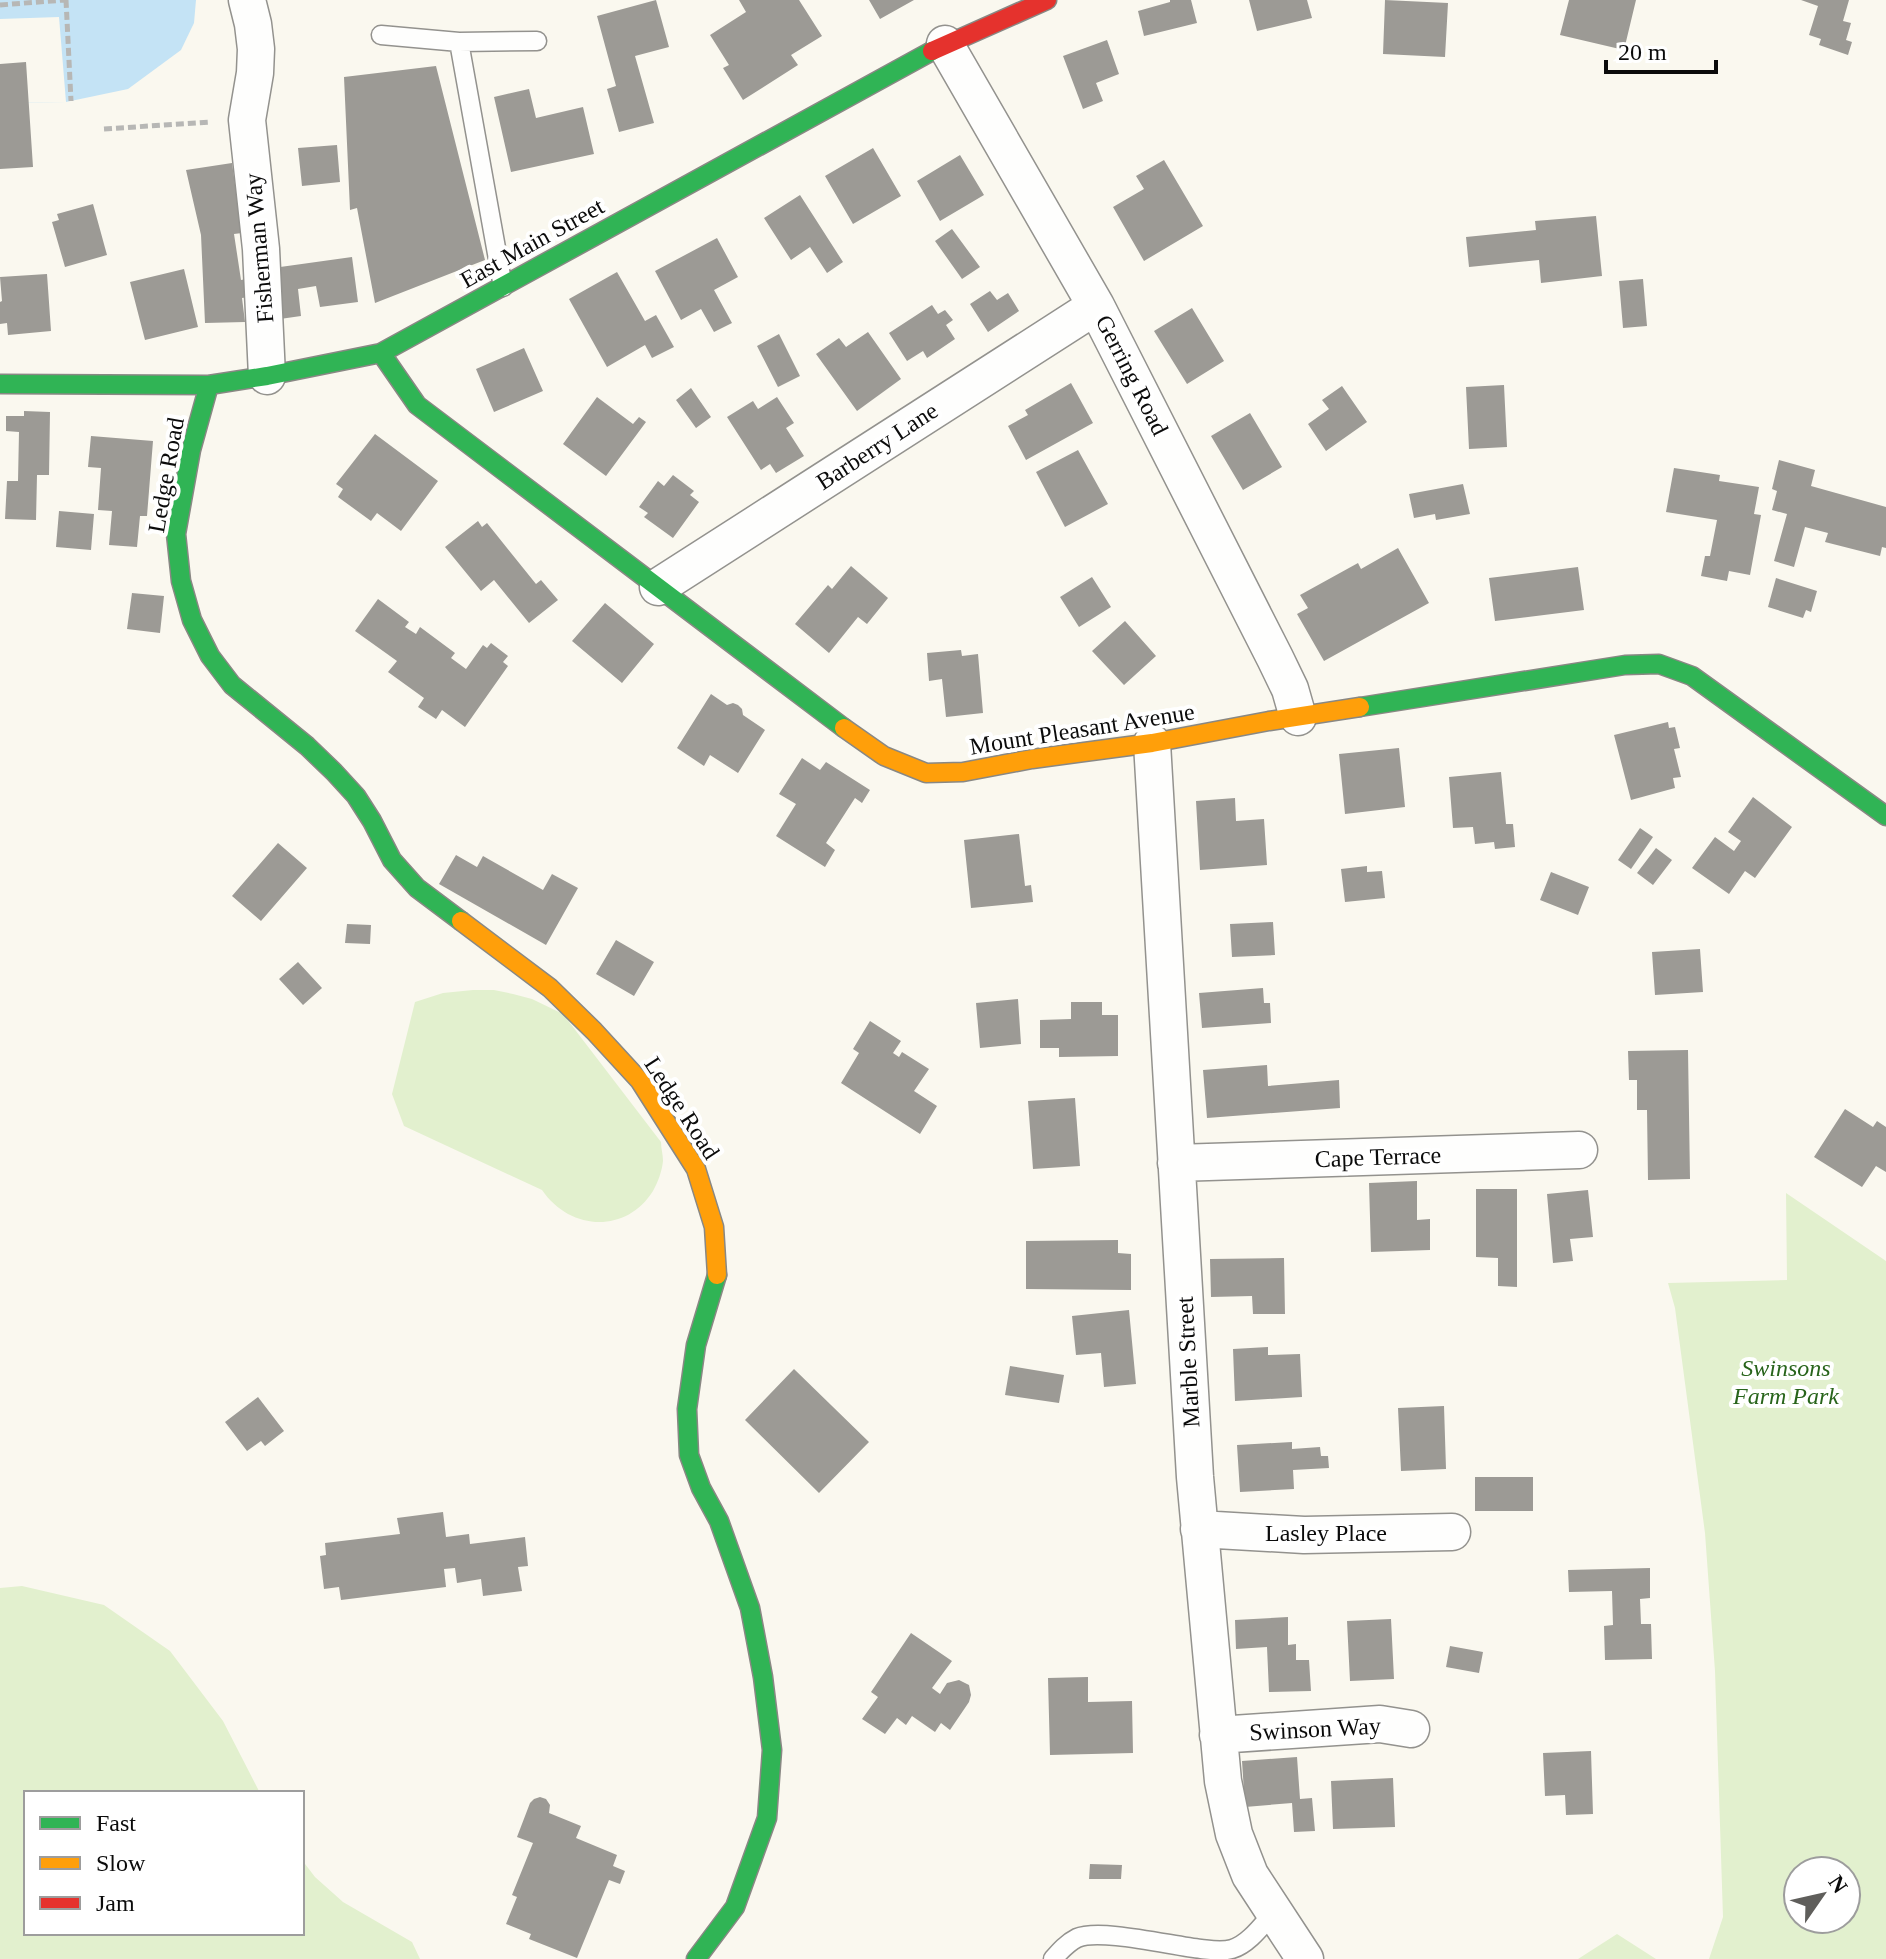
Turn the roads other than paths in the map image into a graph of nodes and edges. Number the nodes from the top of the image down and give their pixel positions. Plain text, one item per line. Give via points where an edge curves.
1 (247, 0) edge
2 (1047, 0) edge
3 (381, 35) dead end
4 (537, 41) dead end
5 (459, 42) junction
6 (945, 44) junction
7 (503, 287) junction
8 (1096, 306) junction
9 (381, 353) junction
10 (267, 376) junction
11 (0, 384) edge
12 (209, 385) junction
13 (658, 587) junction
14 (1298, 717) junction
15 (1152, 743) junction
16 (1886, 816) edge
17 (1579, 1150) dead end
18 (1176, 1163) junction
19 (1199, 1529) junction
20 (1452, 1532) dead end
21 (1411, 1729) dead end
22 (1218, 1735) junction
23 (1274, 1912) junction
24 (696, 1959) edge
25 (1053, 1959) edge
26 (1305, 1959) edge

1 - 10 street, Fisherman Way via 256,49 247,120
2 - 6 street, East Main Street
3 - 5 lane
4 - 5 lane
5 - 7 lane
6 - 7 street, East Main Street
6 - 8 street, Gerring Road
7 - 9 street, East Main Street
8 - 13 street, Barberry Lane
8 - 14 street, Gerring Road via 1275,658
9 - 10 street, East Main Street
9 - 13 street, Mount Pleasant Avenue via 417,405
10 - 12 street, East Main Street
11 - 12 street, East Main Street
12 - 24 street, Ledge Road via 176,534 181,581 210,656 232,685 307,746 356,796 392,860 417,888 550,988 594,1031 640,1081 701,1183 714,1227 718,1271 696,1345 687,1409 689,1455 750,1608 772,1750 767,1818 735,1907
13 - 15 street, Mount Pleasant Avenue via 884,756 926,773
14 - 15 street, Mount Pleasant Avenue
14 - 16 street, Mount Pleasant Avenue via 1659,664 1692,676
15 - 18 street, Marble Street
17 - 18 street, Cape Terrace
18 - 19 street, Marble Street
19 - 20 street, Lasley Place via 1304,1535
19 - 22 street, Marble Street
21 - 22 street, Swinson Way via 1380,1724
22 - 23 street, Marble Street via 1234,1834 1250,1875
23 - 25 lane via 1233,1949 1089,1934 1063,1947
23 - 26 street, Marble Street

